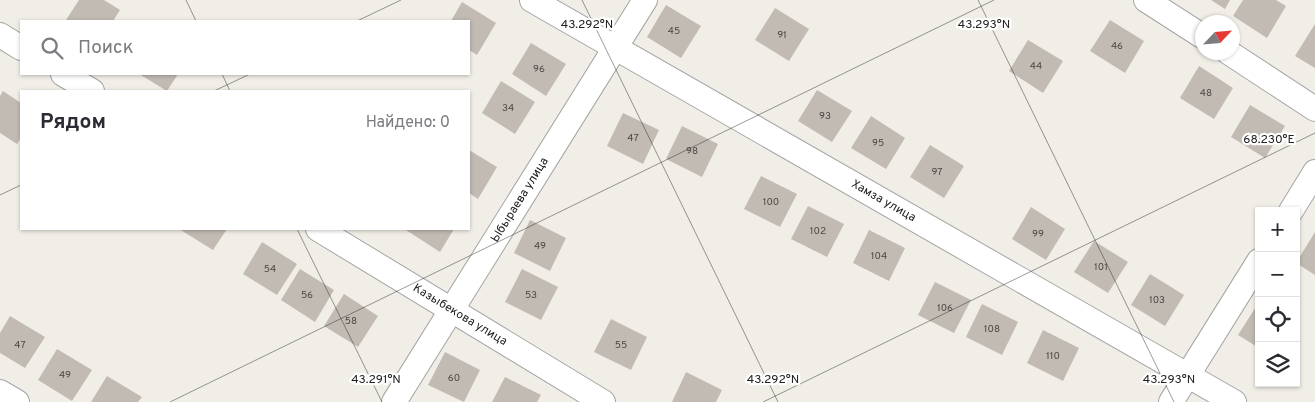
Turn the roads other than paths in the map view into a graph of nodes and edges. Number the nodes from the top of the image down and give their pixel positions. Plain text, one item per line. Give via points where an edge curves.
1 (532, 0) edge
2 (645, 0) edge
3 (1146, 0) edge
4 (1195, 32) edge
5 (0, 35) edge
6 (20, 47) edge
7 (615, 47) junction
8 (1240, 60) edge
9 (65, 75) edge
10 (90, 90) edge
11 (1315, 109) edge
12 (1315, 172) edge
13 (1293, 207) edge
14 (320, 230) edge
15 (1255, 267) edge
16 (452, 310) junction
17 (1188, 374) junction
18 (0, 392) edge
19 (17, 402) edge
20 (394, 402) edge
21 (603, 402) edge
22 (1171, 402) edge
23 (1234, 402) edge

1 - 7 street, Хамза улица
2 - 7 street, Ыбыраева улица
3 - 4 street
5 - 6 street
7 - 16 street, Ыбыраева улица
7 - 17 street, Хамза улица
8 - 11 street
9 - 10 street
12 - 13 street
14 - 16 street, Казыбекова улица
15 - 17 street
16 - 20 street, Ыбыраева улица
16 - 21 street, Казыбекова улица
17 - 22 street
17 - 23 street, Хамза улица
18 - 19 street

